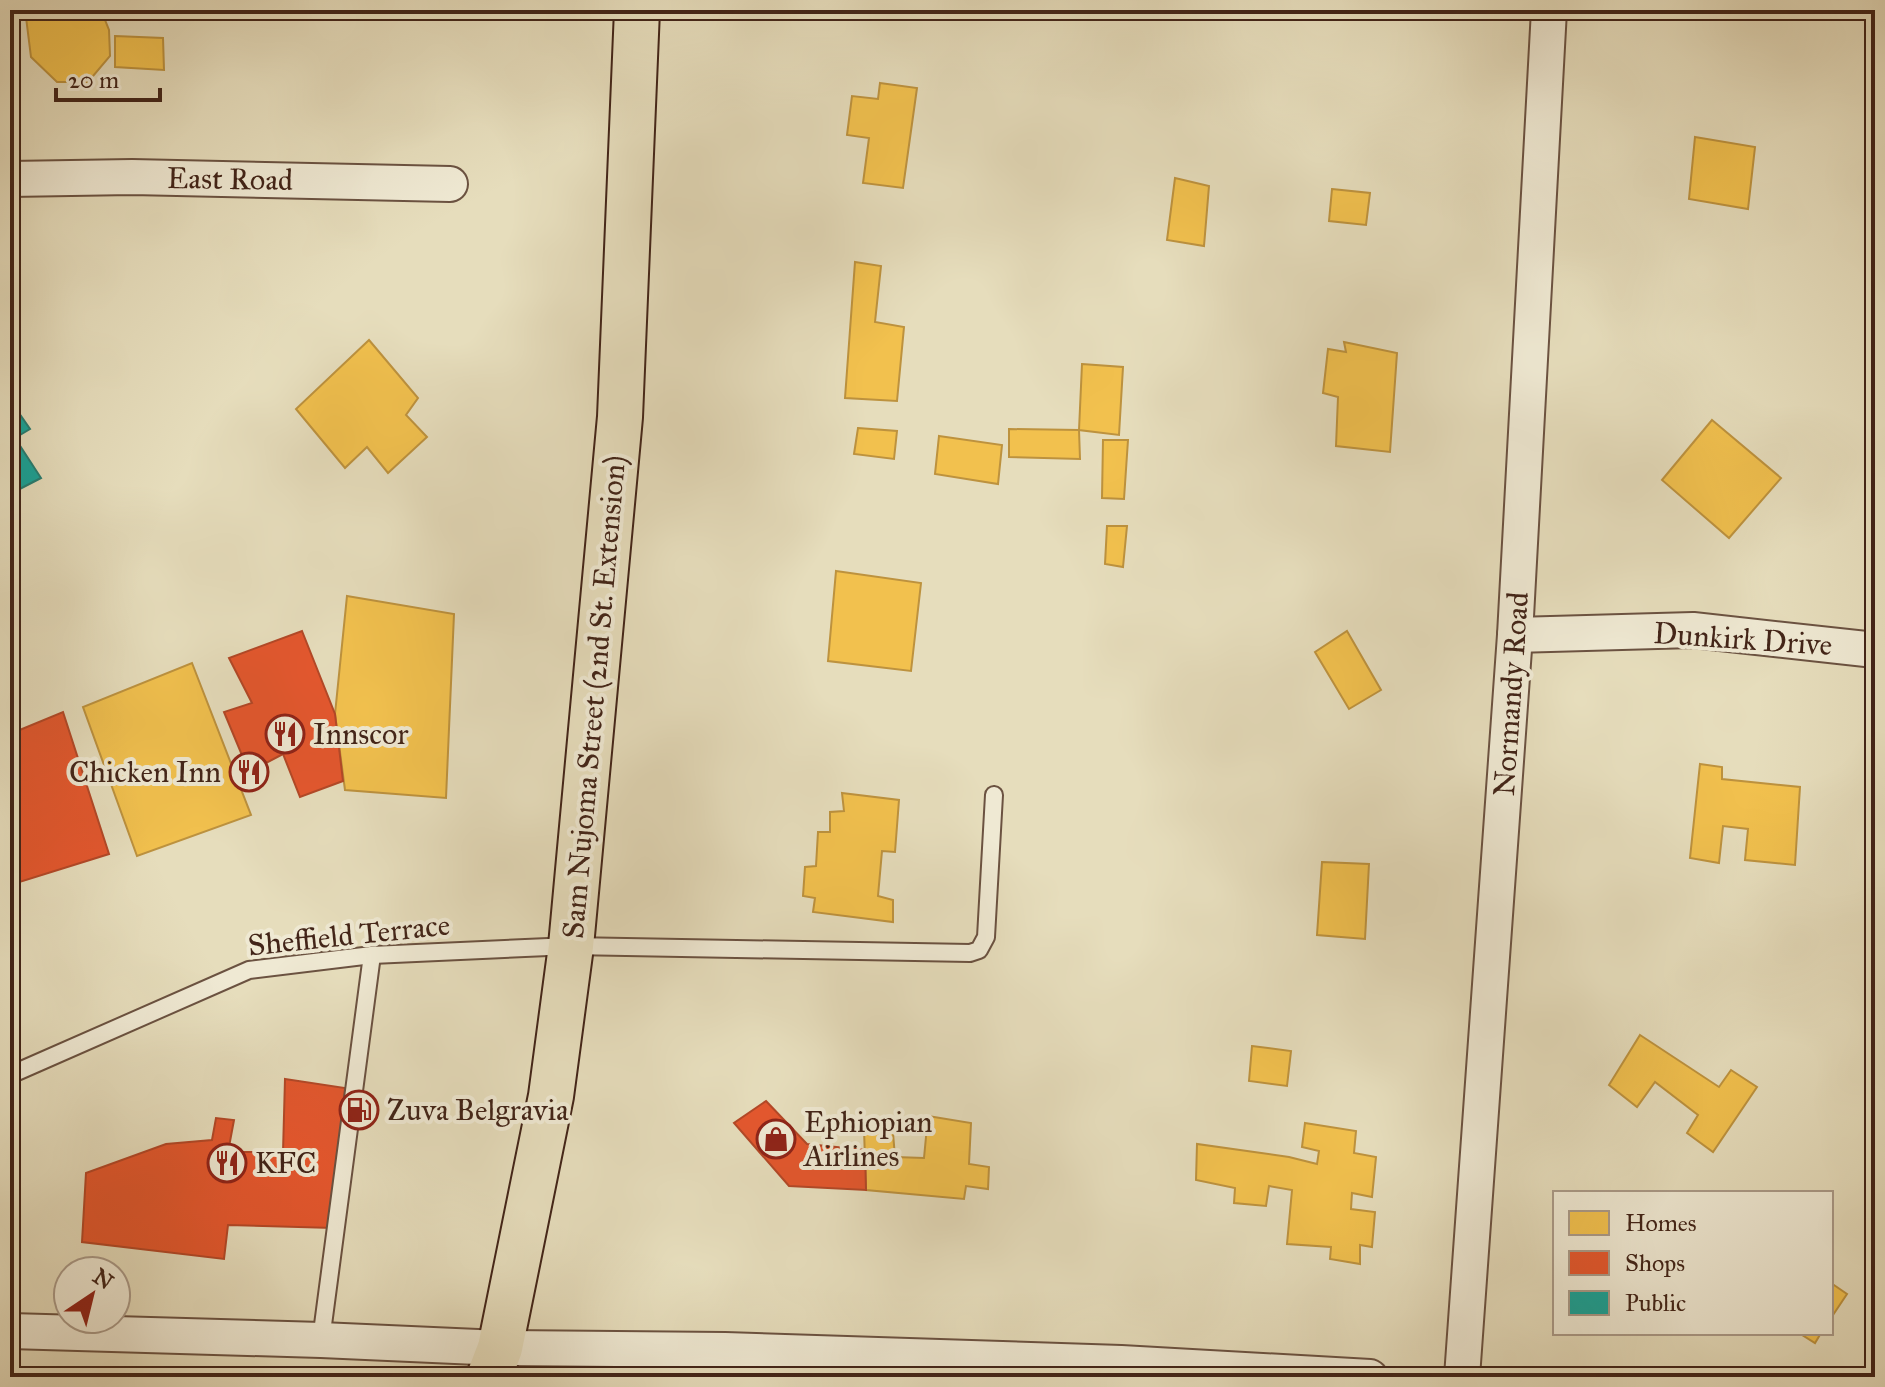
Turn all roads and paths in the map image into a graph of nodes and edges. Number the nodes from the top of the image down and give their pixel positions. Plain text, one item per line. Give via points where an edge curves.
1 (637, 10) edge
2 (1549, 10) edge
3 (10, 179) edge
4 (450, 184) dead end
5 (1515, 635) junction
6 (1875, 650) edge
7 (994, 795) dead end
8 (571, 946) junction
9 (372, 955) junction
10 (10, 1075) edge
11 (10, 1331) edge
12 (321, 1340) junction
13 (494, 1362) edge
14 (723, 1364) edge
15 (1370, 1377) edge
16 (1462, 1377) edge

1 - 8 highway, Sam Nujoma Street (2nd St. Extension) via 620,417
2 - 5 street, Normandy Road
3 - 4 street, East Road
5 - 6 street, Dunkirk Drive via 1693,630
5 - 16 street, Normandy Road
7 - 8 lane, Sheffield Terrace via 986,937 979,950
8 - 9 lane, Sheffield Terrace
8 - 13 highway, Sam Nujoma Street (2nd St. Extension) via 551,1096
9 - 10 lane, Sheffield Terrace via 249,970
9 - 12 lane
11 - 12 street
12 - 13 street
13 - 14 street
14 - 15 street via 1121,1363

